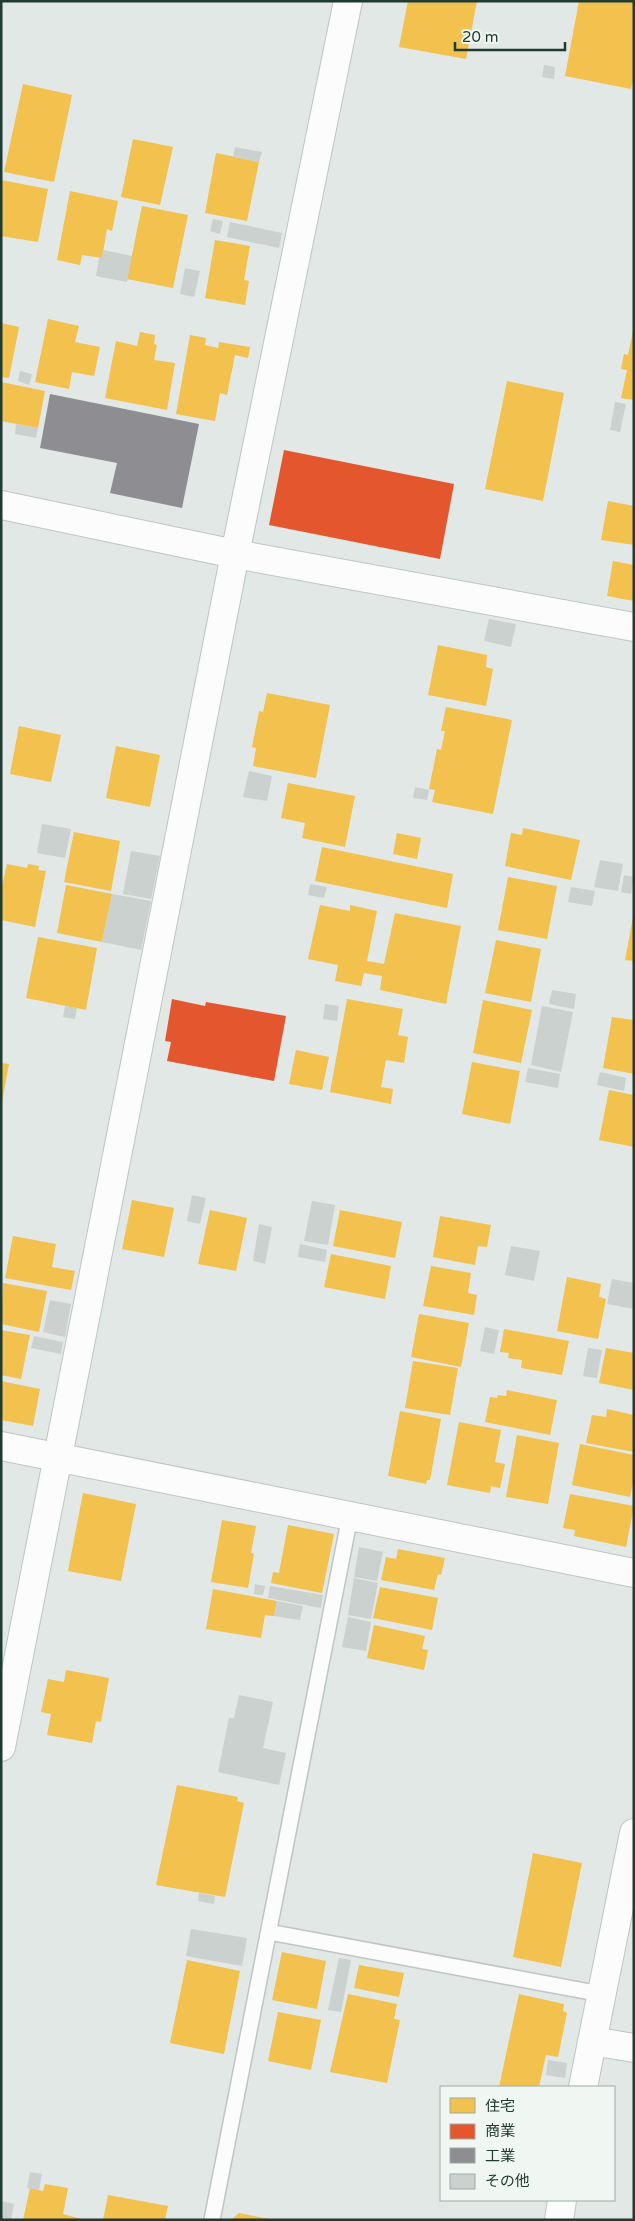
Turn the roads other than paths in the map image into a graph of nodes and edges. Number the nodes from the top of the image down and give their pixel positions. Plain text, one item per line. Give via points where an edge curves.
1 (348, 1) edge
2 (1, 505) edge
3 (236, 554) junction
4 (634, 627) edge
5 (1, 1446) edge
6 (60, 1457) junction
7 (350, 1516) junction
8 (634, 1573) edge
9 (1, 1747) edge
10 (634, 1833) edge
11 (269, 1932) junction
12 (601, 1994) junction
13 (592, 2041) junction
14 (634, 2048) edge
15 (584, 2086) edge
16 (562, 2201) edge
17 (212, 2220) edge
18 (558, 2220) edge

1 - 3 street
2 - 3 street
3 - 4 street
3 - 6 street
5 - 6 street
6 - 7 street
6 - 9 street
7 - 8 street
7 - 11 lane
10 - 12 street
11 - 12 lane
11 - 17 lane
12 - 13 street
13 - 14 street
13 - 15 street
16 - 18 street

